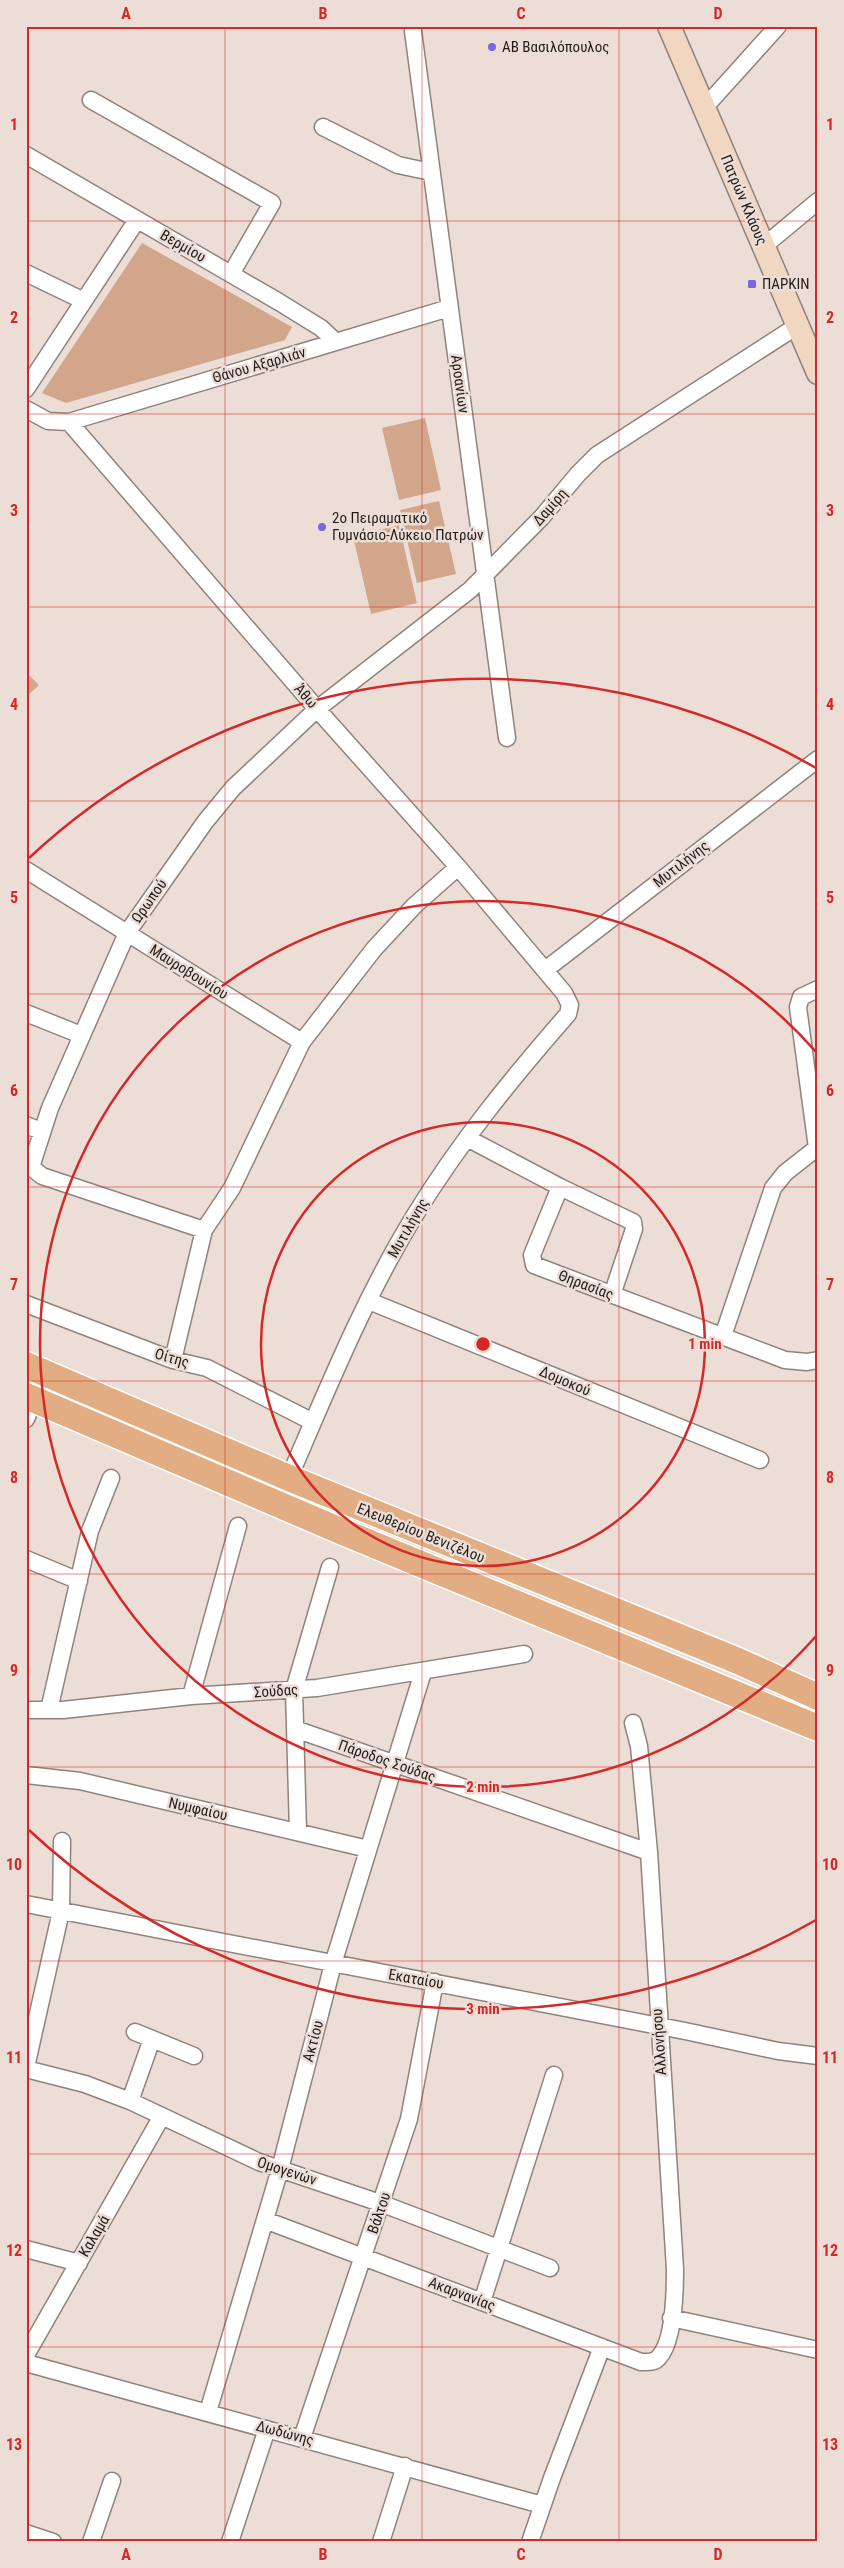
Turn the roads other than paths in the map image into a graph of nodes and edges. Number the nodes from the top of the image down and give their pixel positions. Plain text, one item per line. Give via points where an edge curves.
1 (669, 26) edge
2 (778, 26) edge
3 (413, 31) dead end
4 (91, 100) dead end
5 (705, 108) junction
6 (322, 127) dead end
7 (26, 155) edge
8 (431, 172) junction
9 (818, 201) edge
10 (137, 220) junction
11 (764, 246) junction
12 (26, 273) edge
13 (231, 274) junction
14 (84, 301) junction
15 (449, 308) junction
16 (797, 326) junction
17 (336, 342) junction
18 (818, 373) edge
19 (26, 389) edge
20 (26, 409) edge
21 (68, 422) junction
22 (486, 574) junction
23 (317, 709) junction
24 (507, 738) dead end
25 (818, 759) edge
26 (458, 867) junction
27 (26, 870) edge
28 (127, 932) junction
29 (545, 970) junction
30 (818, 989) edge
31 (570, 1005) joint
32 (26, 1013) edge
33 (81, 1035) junction
34 (302, 1042) junction
35 (34, 1128) edge
36 (467, 1138) junction
37 (817, 1147) edge
38 (560, 1187) junction
39 (204, 1230) junction
40 (612, 1295) junction
41 (369, 1301) junction
42 (26, 1304) edge
43 (723, 1336) junction
44 (173, 1360) junction
45 (818, 1360) edge
46 (26, 1365) edge
47 (29, 1405) edge
48 (313, 1422) junction
49 (760, 1460) dead end
50 (111, 1478) dead end
51 (289, 1478) junction
52 (238, 1526) dead end
53 (26, 1559) edge
54 (330, 1567) dead end
55 (79, 1581) junction
56 (524, 1654) dead end
57 (423, 1672) junction
58 (294, 1690) junction
59 (191, 1696) junction
60 (818, 1697) edge
61 (26, 1710) edge
62 (49, 1710) junction
63 (633, 1723) dead end
64 (818, 1728) edge
65 (295, 1729) junction
66 (395, 1764) junction
67 (26, 1775) edge
68 (298, 1832) junction
69 (62, 1841) dead end
70 (368, 1849) junction
71 (649, 1852) junction
72 (26, 1904) edge
73 (61, 1912) junction
74 (333, 1964) junction
75 (435, 1982) junction
76 (658, 2026) junction
77 (135, 2032) dead end
78 (152, 2039) junction
79 (194, 2056) dead end
80 (811, 2056) edge
81 (26, 2068) edge
82 (554, 2075) dead end
83 (130, 2101) junction
84 (162, 2116) junction
85 (280, 2169) junction
86 (383, 2204) junction
87 (265, 2220) junction
88 (26, 2250) edge
89 (499, 2250) junction
90 (363, 2256) junction
91 (79, 2263) junction
92 (550, 2268) dead end
93 (482, 2302) junction
94 (672, 2318) junction
95 (602, 2347) junction
96 (818, 2350) edge
97 (26, 2356) edge
98 (658, 2359) joint
99 (26, 2363) edge
100 (208, 2412) junction
101 (267, 2428) junction
102 (302, 2438) junction
103 (405, 2466) junction
104 (112, 2481) dead end
105 (542, 2505) junction
106 (26, 2533) edge
107 (53, 2542) edge
108 (91, 2542) edge
109 (230, 2542) edge
110 (381, 2542) edge
111 (530, 2542) edge

1 - 5 main road, Πατρών Κλάους
2 - 5 street
3 - 8 street, Αροανίων
4 - 13 street via 272,203
5 - 11 main road, Πατρών Κλάους
6 - 8 street via 398,165
7 - 10 street, Βερμίου
8 - 15 street, Αροανίων
9 - 11 street
10 - 13 street, Βερμίου
10 - 14 street
11 - 16 main road, Πατρών Κλάους
12 - 14 street
13 - 17 street, Βερμίου via 321,328
14 - 19 street
15 - 17 street, Θάνου Αξαρλιάν
15 - 22 street, Αροανίων
16 - 18 main road, Πατρών Κλάους
16 - 22 street, Δαμίρη via 597,455
17 - 21 street, Θάνου Αξαρλιάν
20 - 21 street via 48,421
21 - 23 street, Άθω
22 - 23 street, Δαμίρη via 432,621
22 - 24 street, Αροανίων
23 - 26 street, Άθω
23 - 28 street, Ωρωπού via 233,788
25 - 29 street, Μυτιλήνης
26 - 29 street, Άθω
26 - 34 street via 414,906 374,949
27 - 28 street, Μαυροβουνίου
28 - 33 street, Ωρωπού
28 - 34 street, Μαυροβουνίου
29 - 31 street, Άθω
30 - 37 street via 801,997 798,1006
31 - 36 street, Μυτιλήνης via 568,1014 515,1075
32 - 33 street
33 - 35 street, Ωρωπού
34 - 39 street via 232,1188
35 - 39 street, Ωρωπού via 30,1167 42,1176
36 - 38 street
36 - 41 street, Μυτιλήνης via 414,1216
37 - 43 street via 785,1173 773,1188
38 - 40 street via 633,1222 634,1228
38 - 40 street, Θηρασίας via 532,1261 534,1265
39 - 44 street
40 - 43 street, Θηρασίας
41 - 48 street, Μυτιλήνης
41 - 49 street, Δομοκού
42 - 44 street, Οίτης
43 - 45 street, Θηρασίας via 786,1360
44 - 48 street, Οίτης via 207,1368
46 - 51 main road, Ελευθερίου Βενιζέλου
47 - 64 main road, Ελευθερίου Βενιζέλου
48 - 51 street, Μυτιλήνης
50 - 55 street via 90,1531
51 - 60 main road, Ελευθερίου Βενιζέλου via 738,1661
52 - 59 street
53 - 55 street
54 - 58 street
55 - 62 street
56 - 57 street, Σούδας
57 - 58 street, Σούδας
57 - 66 street, Ακτίου
58 - 59 street, Σούδας
58 - 65 street
59 - 62 street, Σούδας
61 - 62 street, Σούδας
63 - 71 street, Αλλονήσου via 639,1746
65 - 66 street, Πάροδος Σούδας
65 - 68 street
66 - 70 street, Ακτίου
66 - 71 street, Πάροδος Σούδας
67 - 68 street, Νυμφαίου via 80,1781
68 - 70 street, Νυμφαίου
69 - 73 street
70 - 74 street, Ακτίου
71 - 76 street, Αλλονήσου
72 - 73 street, Εκαταίου
73 - 74 street, Εκαταίου
73 - 81 street
74 - 75 street, Εκαταίου
74 - 85 street, Ακτίου
75 - 76 street, Εκαταίου
75 - 86 street, Βάλτου via 409,2119
76 - 80 street, Εκαταίου
76 - 94 street, Αλλονήσου via 673,2244
77 - 78 street
78 - 79 street
78 - 83 street
81 - 83 street, Ομογενών via 85,2084
82 - 89 street
83 - 84 street, Ομογενών
84 - 85 street, Ομογενών via 246,2157
84 - 91 street, Καλαμά
85 - 86 street, Ομογενών
85 - 87 street, Ακτίου
86 - 89 street, Ομογενών
86 - 90 street, Βάλτου
87 - 90 street, Ακαρνανίας
87 - 100 street, Ακτίου
88 - 91 street
89 - 92 street, Ομογενών
89 - 93 street
90 - 93 street, Ακαρνανίας
90 - 102 street, Βάλτου
91 - 97 street, Καλαμά
93 - 95 street, Ακαρνανίας
94 - 96 street
94 - 98 street, Αλλονήσου via 664,2351
95 - 98 street, Ακαρνανίας via 641,2362
95 - 105 street
99 - 100 street, Δωδώνης
100 - 101 street, Δωδώνης
101 - 102 street, Δωδώνης
101 - 109 street
102 - 103 street, Δωδώνης
103 - 105 street, Δωδώνης
103 - 110 street
104 - 108 street
105 - 111 street
106 - 107 street

